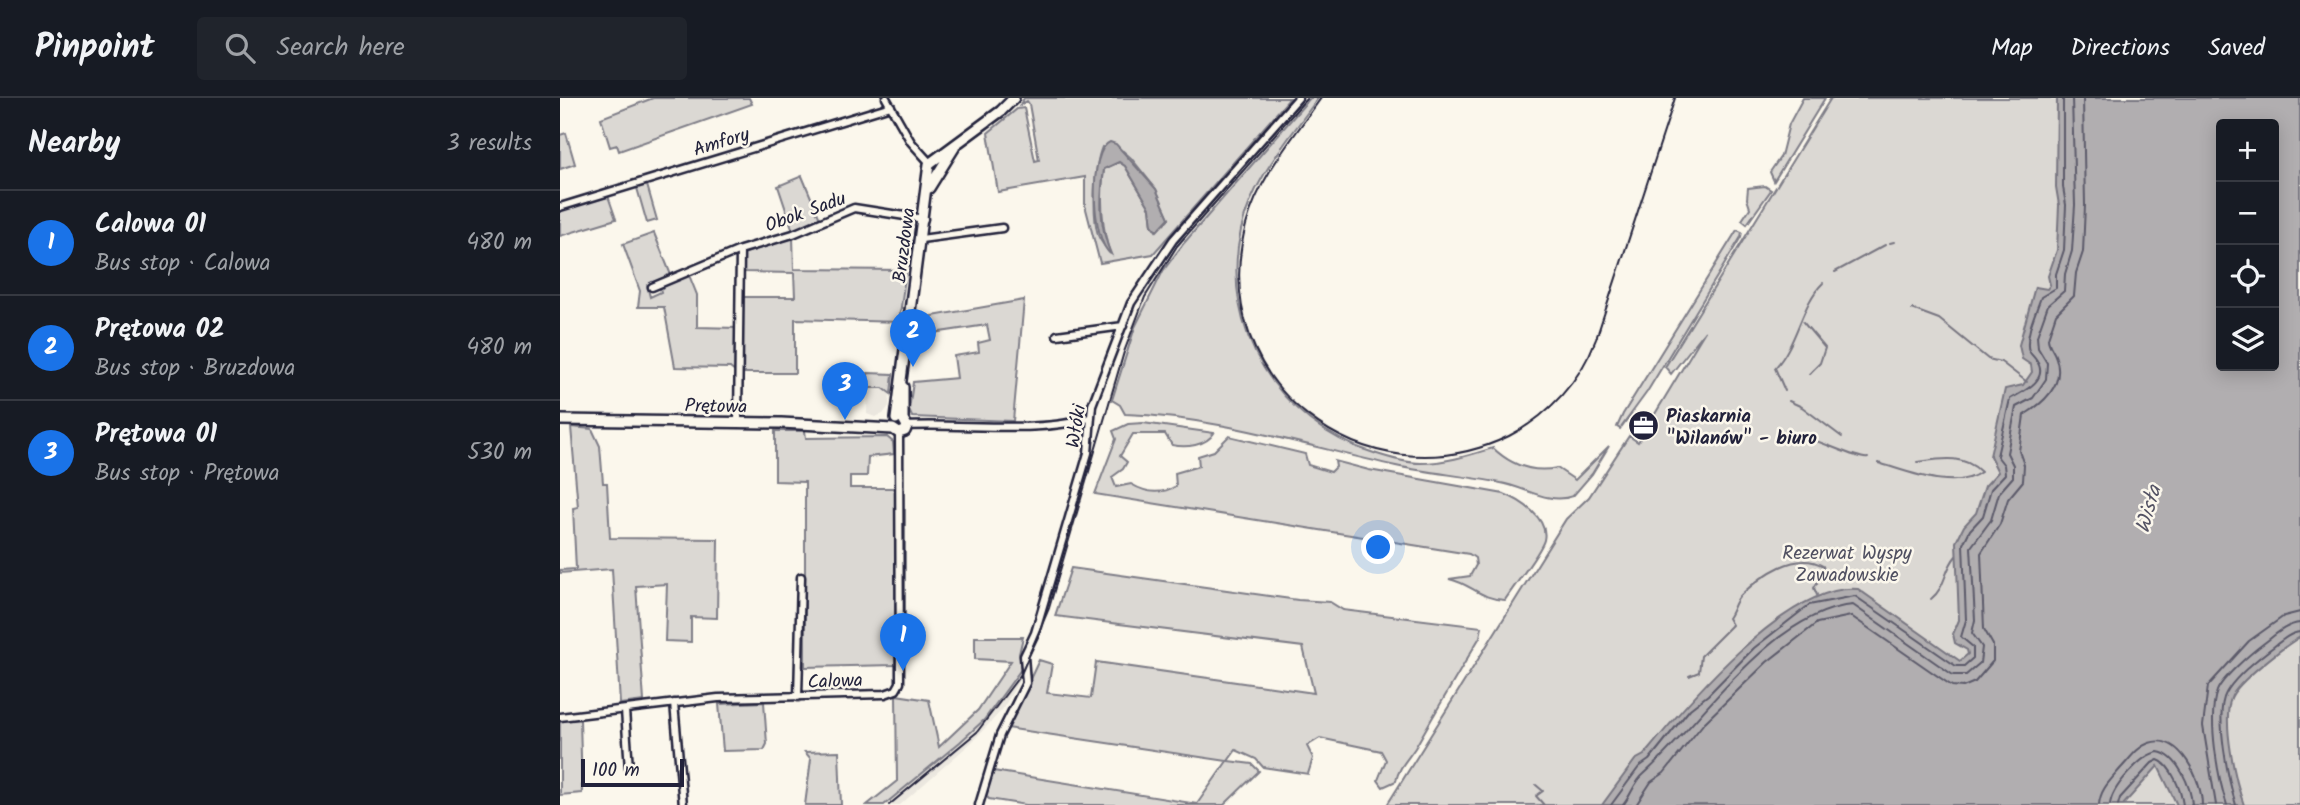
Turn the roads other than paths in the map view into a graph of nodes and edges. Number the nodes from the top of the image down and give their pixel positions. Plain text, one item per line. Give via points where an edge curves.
1 (886, 98) edge
2 (1014, 98) edge
3 (1298, 98) edge
4 (891, 106) junction
5 (934, 166) junction
6 (560, 207) edge
7 (924, 219) junction
8 (1002, 228) dead end
9 (921, 239) junction
10 (740, 250) junction
11 (652, 288) dead end
12 (1122, 326) junction
13 (1057, 335) dead end
14 (1089, 418) junction
15 (560, 420) edge
16 (738, 423) junction
17 (898, 425) junction
18 (801, 577) dead end
19 (798, 697) junction
20 (674, 703) junction
21 (625, 709) junction
22 (560, 717) edge
23 (629, 769) dead end
24 (683, 805) edge
25 (979, 805) edge

1 - 4 street
2 - 5 street
3 - 12 street, Włóki via 1173,240 1140,286
4 - 5 street via 911,142
4 - 6 street, Amfory
5 - 7 street, Bruzdowa
7 - 9 street, Bruzdowa
7 - 10 street, Obok Sadu via 854,208
8 - 9 street
9 - 17 street, Bruzdowa
10 - 11 street, Obok Sadu
10 - 16 street
12 - 13 street
12 - 14 street, Włóki
14 - 17 street, Prętowa via 1059,426
14 - 25 street, Włóki via 1088,453 1035,633 1024,656 1026,683 1000,736
15 - 16 street, Prętowa
16 - 17 street, Prętowa
17 - 19 street, Calowa via 900,685 885,694
18 - 19 street
19 - 20 street, Calowa
20 - 21 street, Calowa
20 - 24 street
21 - 22 street, Calowa
21 - 23 street

